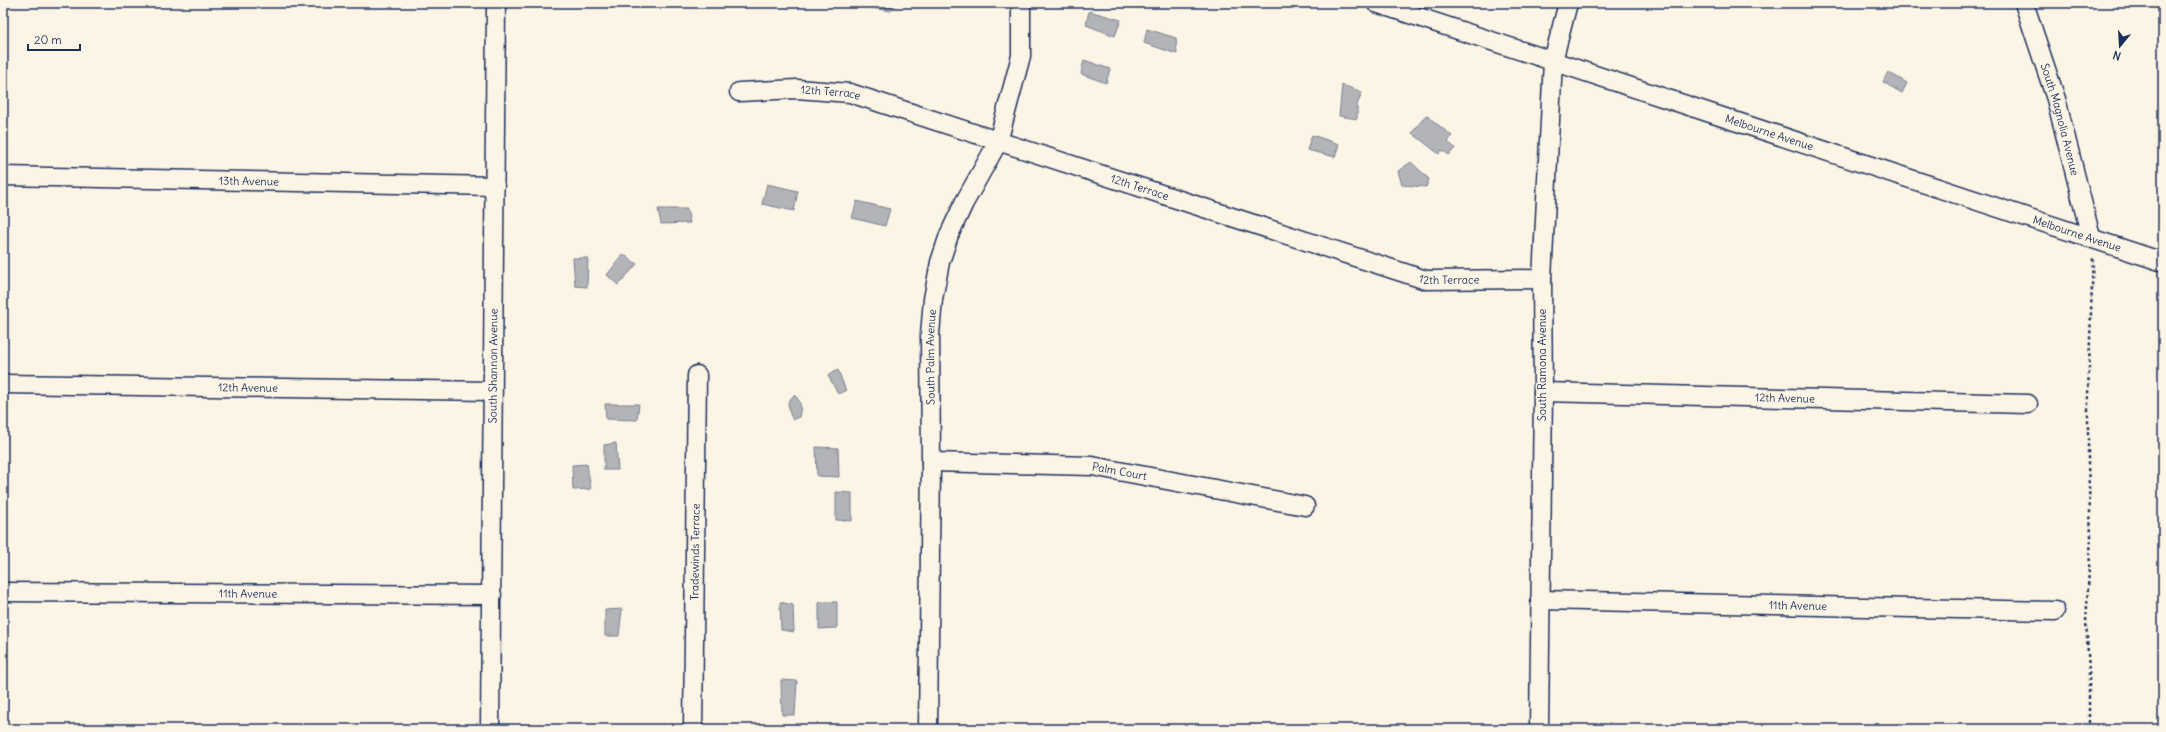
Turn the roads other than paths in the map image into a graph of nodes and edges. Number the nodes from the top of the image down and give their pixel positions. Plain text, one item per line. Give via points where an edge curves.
1 (496, 3) edge
2 (1021, 3) edge
3 (1376, 3) edge
4 (1568, 3) edge
5 (2024, 3) edge
6 (1553, 61) junction
7 (739, 92) dead end
8 (998, 142) junction
9 (3, 176) edge
10 (495, 186) junction
11 (2091, 237) junction
12 (2163, 262) edge
13 (1542, 280) junction
14 (697, 375) dead end
15 (3, 384) edge
16 (492, 391) junction
17 (1543, 392) junction
18 (2028, 404) dead end
19 (932, 462) junction
20 (1305, 506) dead end
21 (3, 592) edge
22 (492, 595) junction
23 (1540, 600) junction
24 (2055, 611) dead end
25 (490, 729) edge
26 (693, 729) edge
27 (928, 729) edge
28 (1539, 729) edge

1 - 10 street, South Shannon Avenue
2 - 8 street, South Palm Avenue via 1021,56
3 - 6 street, Melbourne Avenue
4 - 6 street, South Ramona Avenue
5 - 11 street, South Magnolia Avenue via 2056,99
6 - 11 street, Melbourne Avenue
6 - 13 street, South Ramona Avenue
7 - 8 street, 12th Terrace via 797,90 850,93
8 - 13 street, 12th Terrace via 1426,280
8 - 19 street, South Palm Avenue via 949,235 935,283 930,335
9 - 10 street, 13th Avenue
10 - 16 street, South Shannon Avenue
11 - 12 street, Melbourne Avenue
13 - 17 street, South Ramona Avenue
14 - 26 street, Tradewinds Terrace
15 - 16 street, 12th Avenue
16 - 22 street, South Shannon Avenue
17 - 18 street, 12th Avenue
17 - 23 street, South Ramona Avenue
19 - 20 street, Palm Court via 1092,466
19 - 27 street, South Palm Avenue
21 - 22 street, 11th Avenue
22 - 25 street, South Shannon Avenue
23 - 24 street, 11th Avenue
23 - 28 street, South Ramona Avenue

